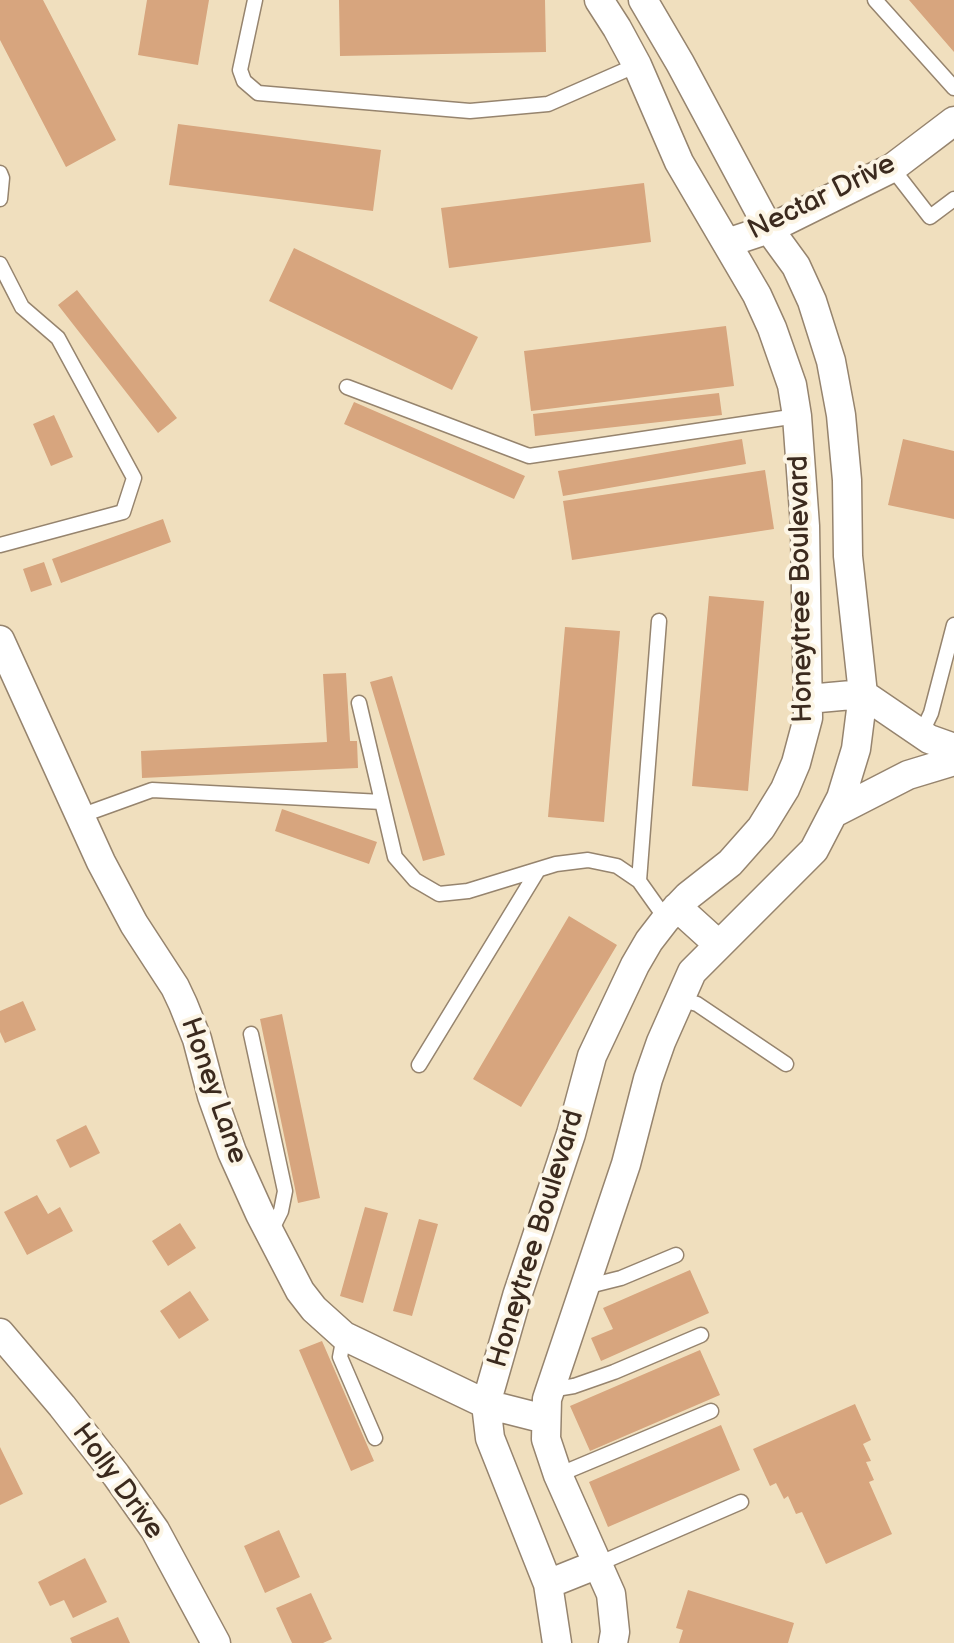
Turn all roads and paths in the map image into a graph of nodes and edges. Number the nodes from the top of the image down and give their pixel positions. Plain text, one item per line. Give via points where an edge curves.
1 (255, 0) edge
2 (599, 0) edge
3 (643, 0) edge
4 (875, 0) edge
5 (674, 52) junction
6 (637, 65) junction
7 (954, 88) edge
8 (954, 121) edge
9 (892, 168) junction
10 (0, 173) edge
11 (0, 199) edge
12 (954, 199) edge
13 (769, 229) junction
14 (727, 243) junction
15 (0, 264) edge
16 (347, 387) dead end
17 (841, 415) junction
18 (797, 416) junction
19 (0, 545) edge
20 (659, 621) dead end
21 (954, 625) edge
22 (0, 640) edge
23 (948, 671) edge
24 (863, 694) junction
25 (808, 699) junction
26 (359, 703) dead end
27 (921, 734) junction
28 (954, 748) edge
29 (954, 761) edge
30 (382, 802) junction
31 (834, 813) junction
32 (80, 816) junction
33 (538, 870) junction
34 (639, 881) junction
35 (671, 913) junction
36 (719, 945) junction
37 (680, 999) junction
38 (251, 1034) dead end
39 (786, 1064) dead end
40 (419, 1065) dead end
41 (270, 1233) junction
42 (676, 1255) dead end
43 (585, 1287) junction
44 (0, 1333) edge
45 (701, 1335) dead end
46 (344, 1336) junction
47 (550, 1390) junction
48 (486, 1404) junction
49 (711, 1411) dead end
50 (545, 1419) junction
51 (375, 1438) dead end
52 (558, 1475) junction
53 (741, 1502) dead end
54 (598, 1564) junction
55 (548, 1584) junction
56 (216, 1643) edge
57 (557, 1643) edge
58 (613, 1643) edge

1 - 6 lane via 240,70 258,93 470,111 548,104
2 - 6 street, Honeytree Boulevard
3 - 5 street, Honeytree Boulevard
4 - 7 lane
5 - 6 street
5 - 13 street, Honeytree Boulevard
6 - 14 street, Honeytree Boulevard via 679,162
8 - 9 street, Nectar Drive
9 - 12 lane via 930,217
9 - 13 street, Nectar Drive
10 - 11 lane
13 - 14 street, Nectar Drive
13 - 17 street, Honeytree Boulevard via 796,266 812,301
14 - 18 street, Honeytree Boulevard via 772,328
15 - 19 lane via 22,307 58,338 134,478 123,512
16 - 18 lane via 529,456
17 - 18 street, Honeytree Boulevard
17 - 24 street, Honeytree Boulevard via 848,556
18 - 25 street, Honeytree Boulevard
20 - 34 lane
21 - 23 lane
22 - 32 street, Honey Lane
23 - 27 lane
24 - 25 street
24 - 27 street
24 - 31 street, Honeytree Boulevard via 856,749
25 - 35 street, Honeytree Boulevard via 796,763 761,828 730,863
26 - 30 lane
27 - 28 street
29 - 31 street via 908,775
30 - 32 lane via 152,790
30 - 33 lane via 395,857 415,880 439,894
31 - 36 street, Honeytree Boulevard via 814,850
32 - 41 street, Honey Lane via 134,924 183,1004 232,1152
33 - 34 lane via 588,860 617,866
33 - 40 lane
34 - 35 lane
35 - 36 street
35 - 48 street, Honeytree Boulevard via 635,965 592,1056
36 - 37 street, Honeytree Boulevard via 692,972
37 - 39 lane via 697,1004
37 - 43 street, Honeytree Boulevard via 648,1079
38 - 41 lane via 285,1191
41 - 46 street, Honey Lane via 300,1291
42 - 43 lane
43 - 47 street, Honeytree Boulevard
44 - 56 street, Holly Drive via 155,1530
45 - 47 lane via 614,1372
46 - 48 street, Honey Lane
46 - 51 lane via 340,1357
47 - 50 street, Honeytree Boulevard
48 - 50 street, Honey Lane
48 - 55 street, Honeytree Boulevard via 490,1438
49 - 52 lane
50 - 52 street, Honeytree Boulevard
52 - 54 street, Honeytree Boulevard
53 - 54 lane
54 - 55 street
54 - 58 street, Honeytree Boulevard via 611,1594
55 - 57 street, Honeytree Boulevard

